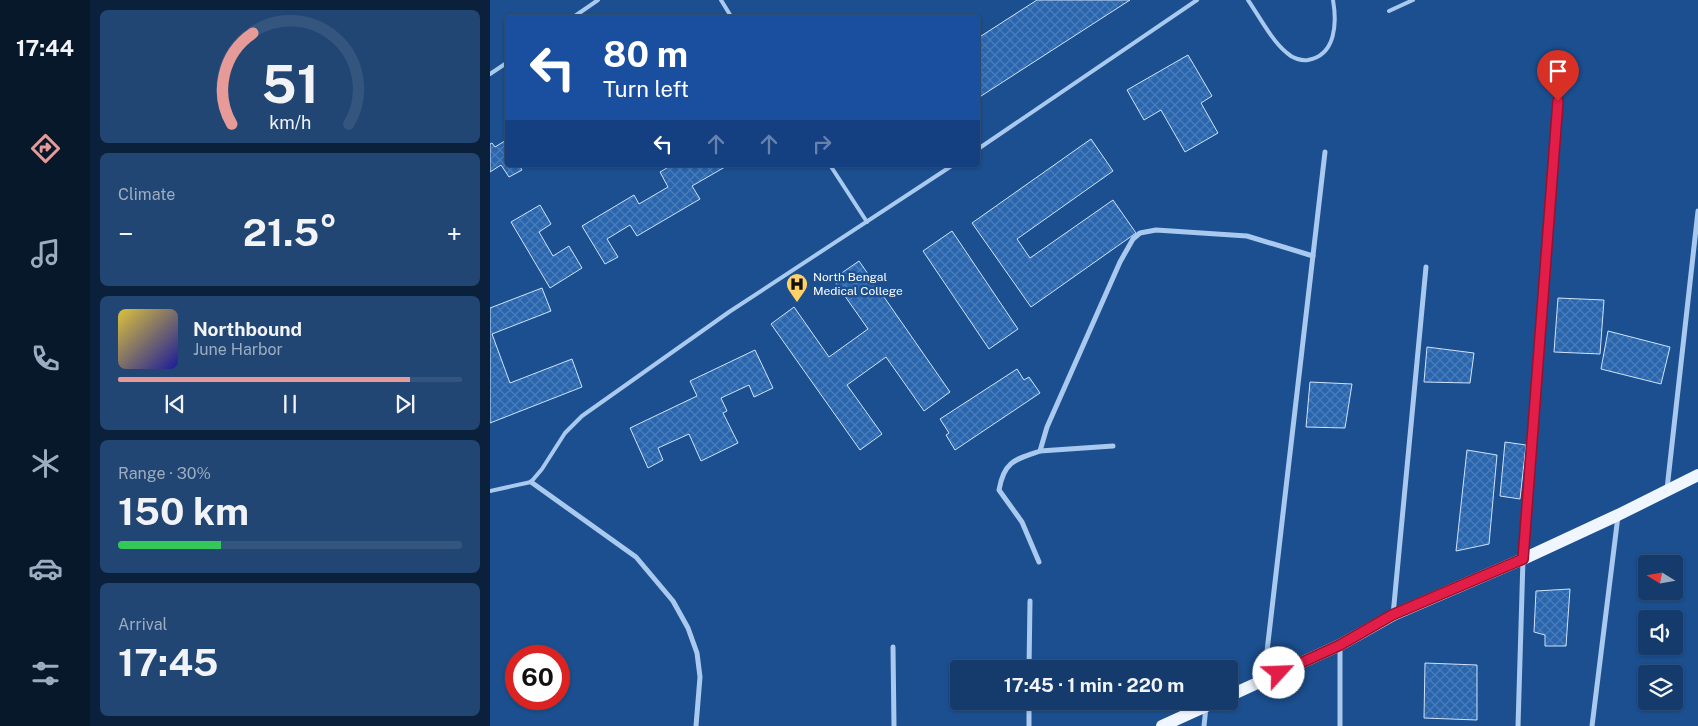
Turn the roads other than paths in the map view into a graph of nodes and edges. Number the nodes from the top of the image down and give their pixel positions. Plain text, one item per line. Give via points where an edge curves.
1 (598, 0) edge
2 (721, 0) edge
3 (1197, 0) edge
4 (1248, 0) edge
5 (1333, 0) edge
6 (1413, 0) edge
7 (1390, 11) dead end
8 (576, 15) edge
9 (730, 15) edge
10 (505, 64) edge
11 (490, 74) edge
12 (1558, 101) dead end
13 (980, 148) edge
14 (1325, 152) dead end
15 (831, 167) edge
16 (950, 167) edge
17 (1698, 211) edge
18 (867, 222) junction
19 (1313, 256) junction
20 (1426, 267) dead end
21 (1113, 446) dead end
22 (1040, 451) junction
23 (1698, 475) edge
24 (531, 482) junction
25 (1666, 490) junction
26 (490, 491) edge
27 (1618, 515) junction
28 (1523, 559) junction
29 (1039, 562) dead end
30 (1030, 601) dead end
31 (1392, 615) junction
32 (1340, 645) junction
33 (894, 648) dead end
34 (1029, 660) edge
35 (1264, 680) junction
36 (1238, 692) edge
37 (1029, 710) edge
38 (1198, 710) edge
39 (1209, 710) edge
40 (696, 726) edge
41 (894, 726) edge
42 (1029, 726) edge
43 (1162, 726) edge
44 (1204, 726) edge
45 (1340, 726) edge
46 (1518, 726) edge
47 (1592, 726) edge

1 - 8 lane
2 - 9 lane
3 - 13 lane
4 - 5 lane via 1287,54 1304,60 1314,59 1328,49 1333,31
6 - 7 lane
10 - 11 lane
12 - 28 street
14 - 19 street
15 - 18 lane
16 - 18 lane
17 - 25 street
18 - 24 lane via 729,312 582,416 565,433
19 - 22 street via 1247,236 1156,230 1140,233 1120,262 1047,427
19 - 35 street
20 - 31 street
21 - 22 street
22 - 29 street via 1016,459 1005,470 999,490 1022,522
23 - 25 main road
24 - 26 lane
24 - 40 street via 636,557 673,601 697,653 700,677
25 - 27 main road
27 - 28 main road
27 - 47 street
28 - 31 main road
28 - 46 street
30 - 34 street
31 - 32 main road
32 - 35 main road
32 - 45 street
33 - 41 street
35 - 36 main road
37 - 42 street
38 - 43 main road
39 - 44 street

